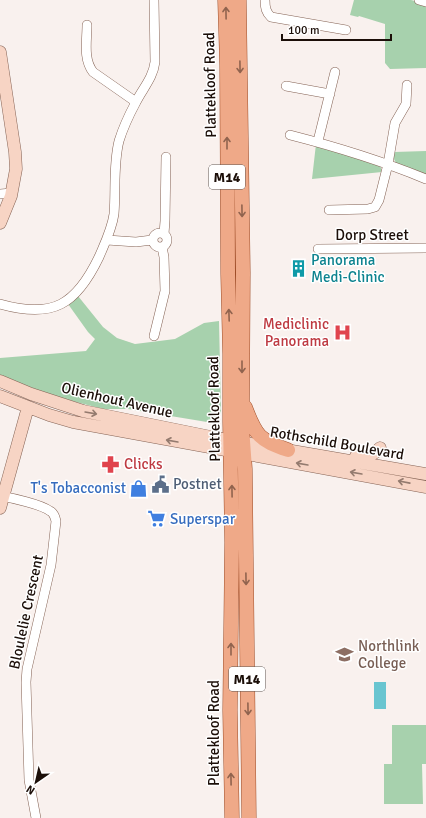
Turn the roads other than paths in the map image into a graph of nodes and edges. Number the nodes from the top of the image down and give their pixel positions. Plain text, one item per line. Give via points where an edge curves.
1 (154, 0) edge
2 (225, 0) edge
3 (239, 0) edge
4 (265, 0) edge
5 (419, 0) edge
6 (426, 2) edge
7 (87, 25) dead end
8 (346, 30) dead end
9 (0, 52) edge
10 (335, 72) dead end
11 (407, 85) dead end
12 (286, 86) dead end
13 (330, 94) junction
14 (136, 102) junction
15 (290, 135) dead end
16 (318, 141) junction
17 (166, 158) dead end
18 (388, 164) junction
19 (426, 179) edge
20 (6, 194) edge
21 (329, 210) dead end
22 (2, 215) edge
23 (164, 234) junction
24 (107, 240) junction
25 (152, 240) junction
26 (162, 247) junction
27 (426, 248) edge
28 (318, 249) dead end
29 (0, 304) edge
30 (154, 336) dead end
31 (0, 381) edge
32 (0, 384) edge
33 (0, 396) edge
34 (242, 399) junction
35 (54, 402) junction
36 (28, 407) junction
37 (49, 415) junction
38 (19, 438) junction
39 (237, 447) junction
40 (380, 448) dead end
41 (288, 450) junction
42 (317, 454) junction
43 (426, 474) edge
44 (426, 487) edge
45 (1, 500) edge
46 (36, 818) edge
47 (232, 818) edge
48 (249, 818) edge

1 - 14 street via 154,71
39 -> 2 main road, Plattekloof Road / M14
3 -> 34 main road, Plattekloof Road / M14
4 - 8 street via 265,8 271,17
5 - 6 street
7 - 14 street via 89,67
9 - 20 street via 16,169
10 - 13 street
11 - 18 street via 406,104 395,123
12 - 13 street
13 - 16 street
14 - 24 street via 119,142 115,169 114,214
15 - 16 street
16 - 18 street
17 - 23 street
18 - 19 street
18 - 21 street via 375,207
20 - 22 street
23 - 25 street via 156,234
23 - 26 street via 167,240
24 - 25 street
24 - 29 street via 84,284 65,301 37,311
25 - 26 street via 157,247
26 - 30 street via 165,291
27 - 28 street, Dorp Street
31 - 35 street, Olienhout Avenue
32 - 36 street via 19,396
33 - 36 street, Olienhout Avenue
33 - 38 street via 11,404 19,415
34 - 39 main road, Plattekloof Road / M14
34 - 41 main road via 257,434
35 - 36 street
35 -> 39 street, Olienhout Avenue
36 - 37 street, Olienhout Avenue
36 - 38 street
37 - 38 street via 39,416 30,422
39 -> 37 street, Olienhout Avenue via 100,428
38 - 45 street
39 - 41 street, Rothschild Boulevard
44 -> 39 street, Rothschild Boulevard
47 -> 39 main road, Plattekloof Road / M14 via 232,542
39 -> 48 main road, Plattekloof Road / M14
40 - 42 street via 368,457
41 - 42 street, Rothschild Boulevard
42 - 43 street, Rothschild Boulevard
45 - 46 street, Bloulelie Crescent via 50,510 56,521 51,565 26,682 28,780

